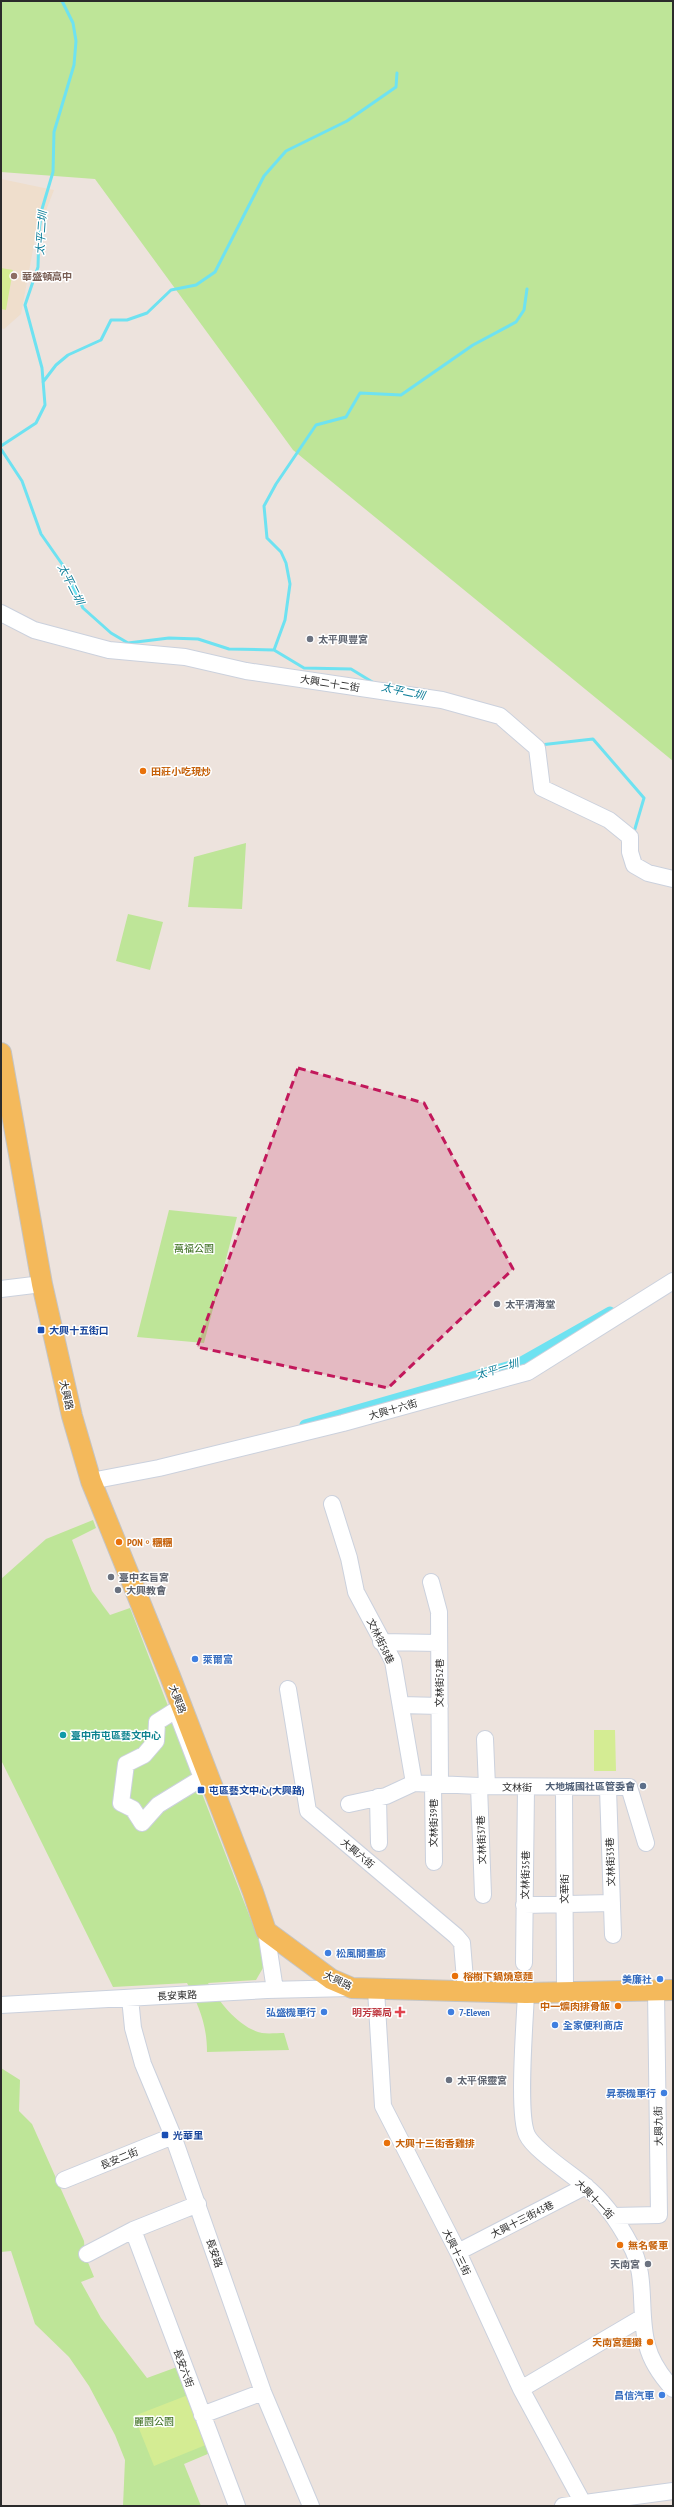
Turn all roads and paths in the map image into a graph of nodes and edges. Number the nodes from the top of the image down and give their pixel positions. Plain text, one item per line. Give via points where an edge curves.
1 (1, 613) edge
2 (673, 879) edge
3 (1, 1052) edge
4 (673, 1281) edge
5 (42, 1284) junction
6 (1, 1289) edge
7 (91, 1481) junction
8 (332, 1504) dead end
9 (432, 1582) dead end
10 (381, 1642) junction
11 (439, 1643) junction
12 (288, 1689) dead end
13 (401, 1705) junction
14 (440, 1706) junction
15 (485, 1739) dead end
16 (126, 1764) joint
17 (414, 1783) junction
18 (437, 1784) junction
19 (483, 1786) junction
20 (526, 1787) junction
21 (564, 1787) junction
22 (608, 1788) junction
23 (378, 1797) junction
24 (349, 1804) dead end
25 (379, 1843) dead end
26 (646, 1843) dead end
27 (434, 1862) dead end
28 (483, 1894) dead end
29 (612, 1903) junction
30 (564, 1904) junction
31 (524, 1905) junction
32 (266, 1931) junction
33 (613, 1935) dead end
34 (524, 1963) dead end
35 (352, 1988) junction
36 (275, 1990) junction
37 (376, 1990) junction
38 (664, 1990) edge
39 (565, 1991) junction
40 (466, 1992) junction
41 (526, 1993) junction
42 (130, 1998) junction
43 (1, 2005) edge
44 (173, 2136) junction
45 (64, 2180) dead end
46 (586, 2186) junction
47 (198, 2204) junction
48 (614, 2216) junction
49 (133, 2230) junction
50 (458, 2252) junction
51 (87, 2254) dead end
52 (643, 2317) junction
53 (521, 2389) junction
54 (673, 2389) edge
55 (263, 2392) junction
56 (202, 2415) junction
57 (673, 2491) edge
58 (583, 2503) junction
59 (237, 2506) edge
60 (311, 2506) edge
61 (563, 2506) edge

1 - 2 street, 大興二十二街 via 34,630 109,650 185,657 246,671 442,700 500,716 537,748 542,788 610,820 630,837 630,852 634,865 648,873
3 - 5 main road, 大興路
4 - 7 street, 大興十六街 via 528,1372 343,1423 159,1468
5 - 6 street
5 - 7 main road, 大興路 via 70,1409
7 - 32 main road, 大興路 via 170,1676
8 - 10 street, 文林街58巷 via 349,1558 356,1592
9 - 11 street, 文林街52巷 via 439,1612
10 - 11 street
10 - 13 street, 文林街58巷 via 392,1661
11 - 14 street, 文林街52巷
12 - 40 street, 大興六街 via 308,1811 456,1936 462,1943
13 - 14 street
13 - 17 street, 文林街58巷
14 - 18 street, 文林街52巷
15 - 19 street, 文林街37巷
16 - 16 street via 144,1754 156,1741 157,1722 176,1710 202,1778 158,1805 142,1823 134,1809 121,1804
17 - 18 street, 文林街
17 - 23 street, 文林街
18 - 19 street, 文林街
18 - 27 street, 文林街39巷
19 - 20 street, 文林街
19 - 28 street, 文林街37巷
20 - 21 street, 文林街
20 - 31 street, 文林街35巷
21 - 22 street, 文林街
21 - 30 street, 文華街
22 - 26 street, 文林街 via 629,1787
22 - 29 street, 文林街33巷
23 - 24 street, 文林街
23 - 25 street
29 - 30 street
29 - 33 street, 文林街33巷
30 - 31 street
30 - 39 street, 文華街
31 - 34 street, 文林街35巷
32 - 35 main road, 大興路 via 331,1979
32 - 36 street
35 - 36 street, 長安東路
35 - 37 main road, 大興路
36 - 42 street, 長安東路
37 - 40 main road, 大興路
37 - 50 street, 大興十三街 via 383,2106
38 - 39 main road, 大興路
38 - 48 street, 大興九街 via 660,2215
39 - 41 main road, 大興路
40 - 41 main road, 大興路
41 - 46 street, 大興十一街 via 523,2106 527,2135 540,2150
42 - 43 street, 長安東路
42 - 44 street, 長安路 via 133,2028 143,2064
44 - 45 street, 長安二街
44 - 47 street, 長安路
46 - 48 street, 大興十一街
46 - 50 street, 大興十三街43巷
47 - 49 street
47 - 55 street, 長安路
48 - 52 street, 大興十一街 via 631,2246 641,2278
49 - 51 street
49 - 56 street, 長安六街
50 - 53 street, 大興十三街
52 - 53 street
52 - 54 street, 大興十一街 via 647,2346 661,2374
53 - 58 street, 大興十三街
55 - 56 street
55 - 60 street, 長安路
56 - 59 street, 長安六街
57 - 58 street
58 - 61 street

